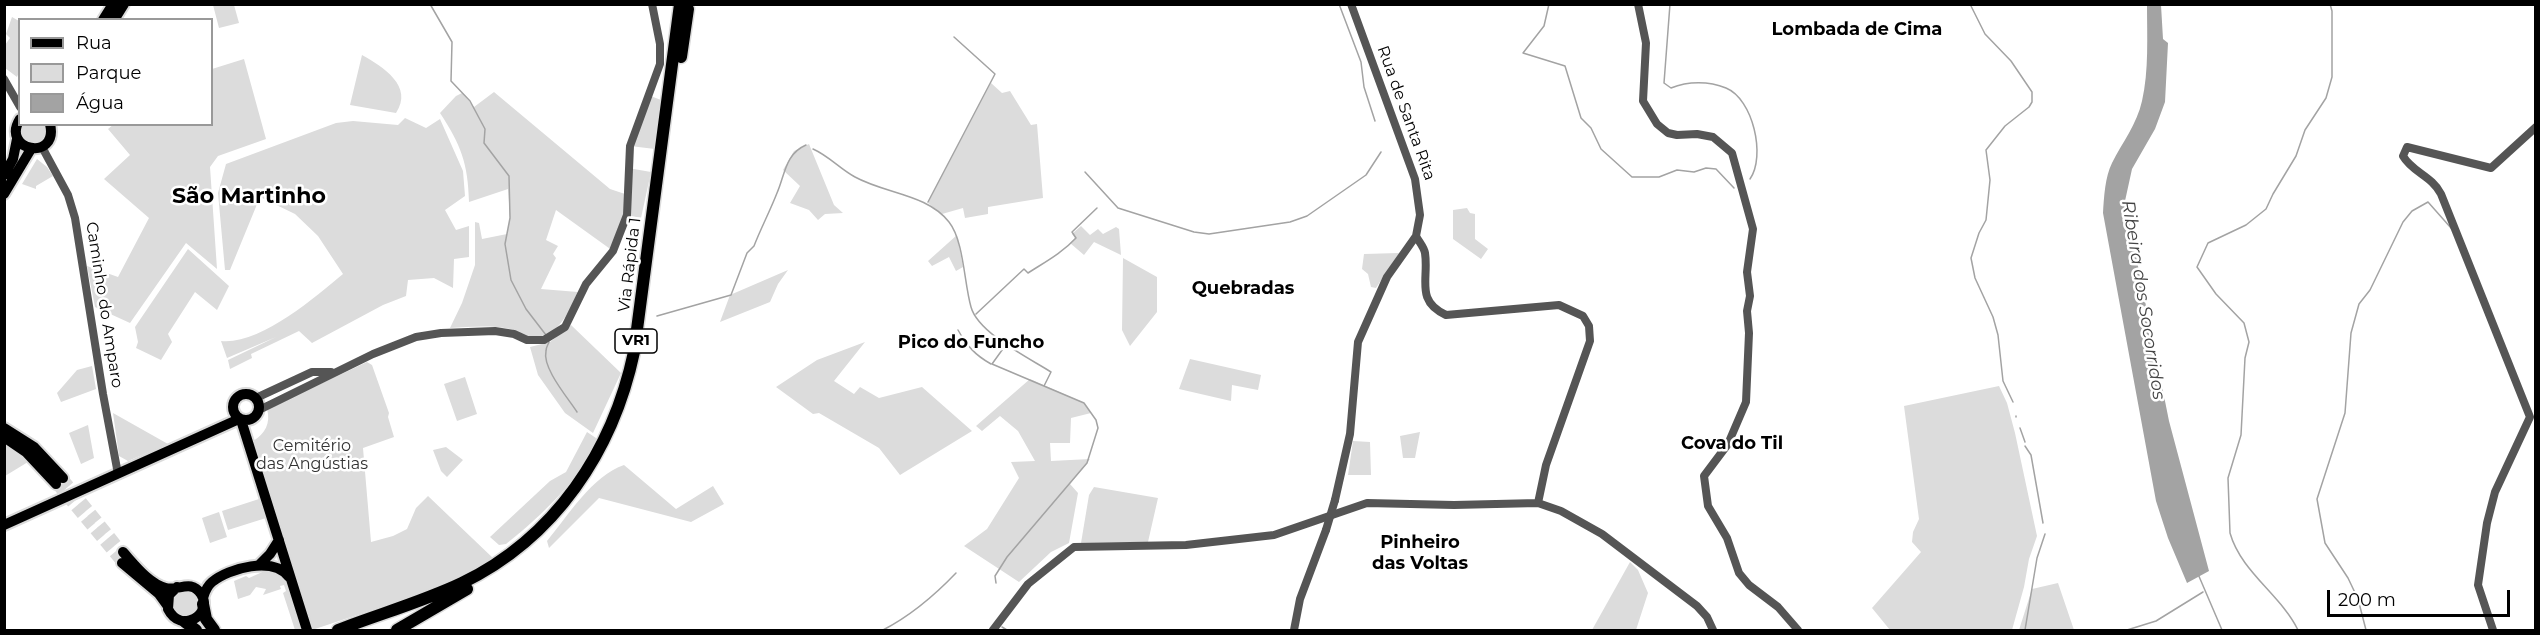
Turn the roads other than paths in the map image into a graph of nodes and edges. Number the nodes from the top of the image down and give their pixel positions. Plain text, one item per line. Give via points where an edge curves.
1 (113, 4) edge
2 (124, 4) edge
3 (652, 4) edge
4 (680, 4) edge
5 (688, 4) edge
6 (1351, 4) edge
7 (1638, 4) edge
8 (104, 18) edge
9 (115, 18) edge
10 (4, 79) edge
11 (18, 104) edge
12 (18, 123) edge
13 (50, 126) edge
14 (2535, 127) edge
15 (17, 139) junction
16 (36, 148) junction
17 (4, 175) edge
18 (4, 194) edge
19 (1416, 236) junction
20 (334, 373) junction
21 (256, 398) junction
22 (245, 416) junction
23 (4, 428) edge
24 (4, 437) edge
25 (118, 474) junction
26 (1538, 503) junction
27 (4, 525) edge
28 (279, 540) junction
29 (123, 552) tunnel mouth
30 (284, 557) junction
31 (122, 563) tunnel mouth
32 (259, 565) junction
33 (271, 565) junction
34 (220, 577) junction
35 (291, 579) junction
36 (189, 586) junction
37 (177, 587) junction
38 (467, 589) junction
39 (167, 605) junction
40 (202, 605) junction
41 (185, 622) junction
42 (360, 626) edge
43 (196, 630) edge
44 (205, 630) edge
45 (214, 630) edge
46 (307, 630) edge
47 (330, 630) edge
48 (338, 630) edge
49 (397, 630) edge
50 (993, 630) edge
51 (1294, 630) edge
52 (1713, 630) edge
53 (1798, 630) edge
54 (2493, 630) edge

1 - 8 main road
2 - 9 main road
3 - 20 street via 660,64 630,146 627,214 613,251 586,284 565,327 548,338 527,340 495,331 441,333 403,341
4 - 42 highway, Via Rápida 1 / VR1 via 634,352 620,404 602,447 558,510 508,556 453,587
5 - 38 highway, Via Rápida 1 / VR1 via 642,350 624,416 600,466 564,515 518,557
6 - 19 street, Rua de Santa Rita via 1415,179 1420,215
7 - 53 street via 1646,43 1643,101 1668,133 1713,137 1732,153 1753,229 1747,272 1750,297 1746,402 1728,444 1704,476 1706,499 1727,538 1739,573 1778,606
10 - 11 street
12 - 15 main road
13 - 16 main road via 51,136
14 - 54 street via 2491,168 2407,147 2403,156 2441,194 2530,417 2495,492 2487,523 2478,585
15 - 16 main road via 25,147
15 - 17 main road via 13,159
16 - 18 main road
16 - 25 street, Caminho do Amparo via 68,195 75,218
19 - 26 street, Rua de Santa Rita via 1425,254 1425,293 1436,311 1456,315 1559,305 1577,311 1586,321 1590,341 1546,465
19 - 51 street, bridge via 1387,278 1358,342 1350,434 1335,500 1302,592
20 - 21 street via 312,372
20 - 22 street
21 - 22 main road
21 - 22 main road via 247,394 234,400
22 - 25 main road
22 - 28 main road
23 - 24 main road via 34,447 60,481
25 - 27 main road
26 - 50 street via 1367,503 1274,535 1203,544 1074,547 1028,584
26 - 52 street via 1602,534 1698,606
28 - 30 main road
28 - 32 main road
29 - 37 main road via 158,584
30 - 33 main road
30 - 35 main road
31 - 39 main road
32 - 33 main road
32 - 34 main road
33 - 35 main road via 284,570
34 - 36 main road
34 - 40 main road via 206,589
35 - 46 main road
36 - 37 main road
36 - 40 main road via 197,589
37 - 39 main road via 169,595
38 - 42 highway, Via Rápida 1 / VR1 via 429,606
38 - 49 highway
39 - 41 main road via 173,617
40 - 41 main road via 196,619
40 - 44 highway via 200,619
40 - 45 highway
41 - 43 highway
42 - 47 highway
42 - 48 highway, Via Rápida 1 / VR1

